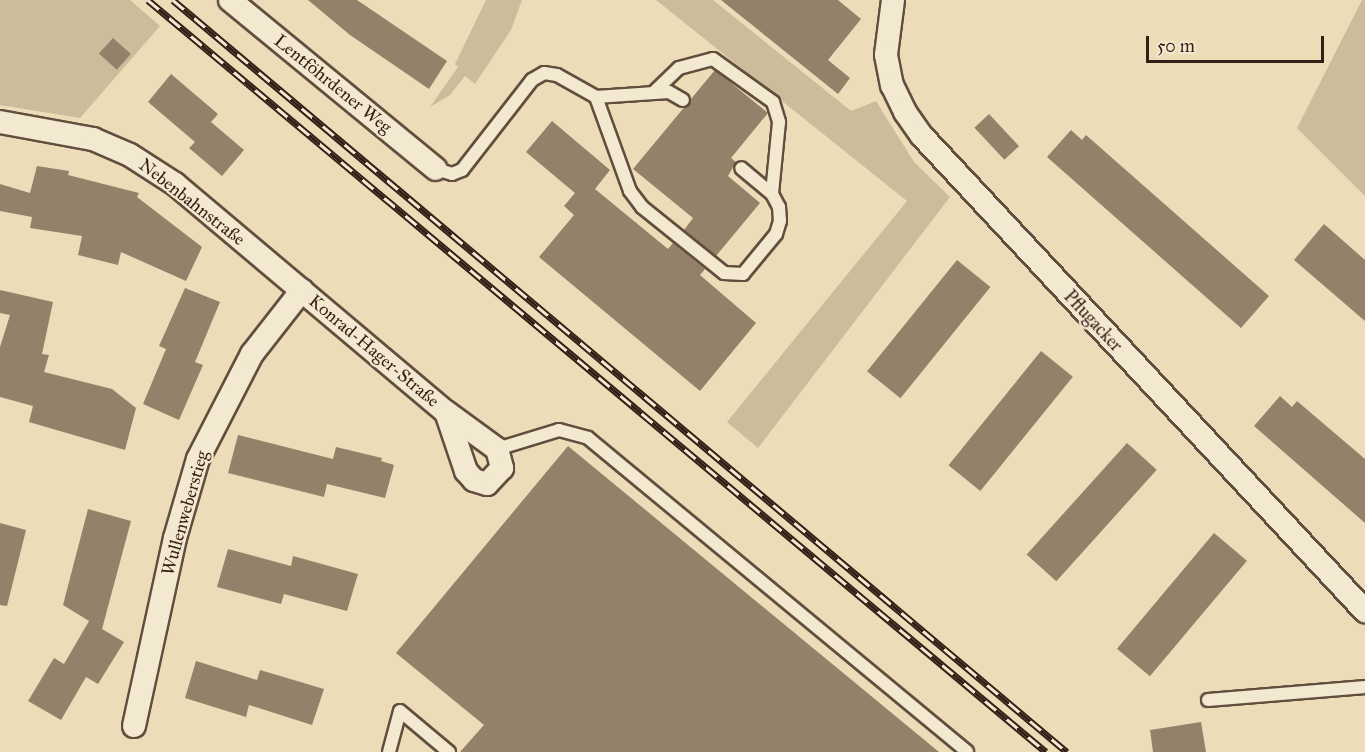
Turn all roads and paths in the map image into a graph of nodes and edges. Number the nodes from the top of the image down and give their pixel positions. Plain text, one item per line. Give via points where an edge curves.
1 (230, 0) edge
2 (892, 0) edge
3 (653, 93) junction
4 (596, 97) junction
5 (683, 100) dead end
6 (0, 122) edge
7 (741, 168) dead end
8 (436, 169) joint
9 (772, 194) junction
10 (302, 290) junction
11 (446, 412) junction
12 (497, 449) junction
13 (1365, 611) edge
14 (1365, 687) edge
15 (1208, 700) dead end
16 (135, 726) dead end
17 (389, 752) edge
18 (449, 752) edge
19 (967, 752) edge

1 - 8 street, Lentföhrdener Weg
2 - 13 street, Pflugacker via 886,55 892,85 922,136
3 - 4 lane
3 - 5 lane via 669,92
3 - 9 lane via 679,68 713,59 774,102 779,122
4 - 8 lane via 557,75 544,73 532,80 462,170 452,174
4 - 9 lane via 636,199 724,273 743,274 776,234 779,207
6 - 10 street, Nebenbahnstraße via 63,131 130,155 175,184
7 - 9 lane
10 - 11 street, Konrad-Hager-Straße
10 - 16 street, Wullenweberstieg via 252,354 198,459 175,538
11 - 12 street, Konrad-Hager-Straße
11 - 12 street, Konrad-Hager-Straße via 466,471 474,480 487,484 496,477 502,468
12 - 19 lane via 560,430 588,438
14 - 15 lane
17 - 18 lane via 400,711

